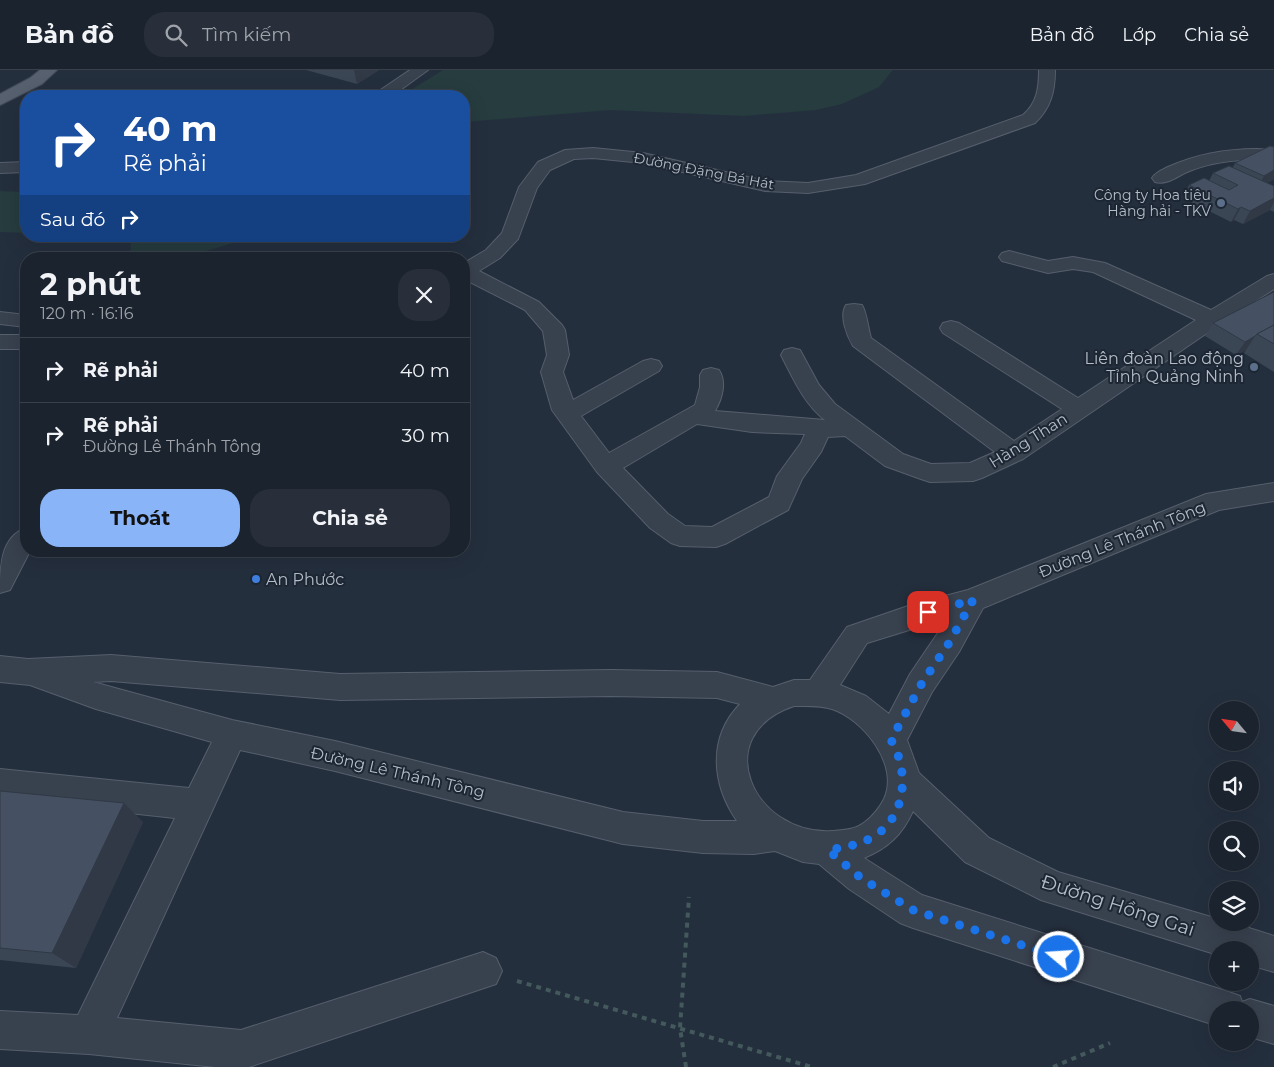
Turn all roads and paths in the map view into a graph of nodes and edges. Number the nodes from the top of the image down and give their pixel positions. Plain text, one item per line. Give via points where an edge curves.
1 (49, 70) edge
2 (420, 70) edge
3 (1047, 70) edge
4 (391, 90) edge
5 (0, 100) edge
6 (1274, 155) edge
7 (20, 167) edge
8 (0, 168) edge
9 (1161, 178) dead end
10 (1009, 256) dead end
11 (470, 269) edge
12 (470, 275) edge
13 (1274, 280) edge
14 (854, 310) dead end
15 (1212, 319) junction
16 (951, 328) dead end
17 (0, 342) edge
18 (20, 342) edge
19 (792, 355) dead end
20 (652, 366) dead end
21 (711, 375) dead end
22 (1078, 409) junction
23 (567, 414) junction
24 (694, 416) junction
25 (851, 427) junction
26 (820, 429) junction
27 (1014, 453) junction
28 (606, 466) junction
29 (1274, 492) edge
30 (20, 546) edge
31 (0, 582) edge
32 (973, 600) junction
33 (14, 670) edge
34 (818, 694) junction
35 (772, 700) junction
36 (232, 734) junction
37 (891, 740) junction
38 (902, 780) junction
39 (0, 784) edge
40 (198, 805) junction
41 (775, 835) junction
42 (828, 850) junction
43 (689, 898) dead end
44 (1274, 954) edge
45 (483, 971) joint
46 (1209, 1005) edge
47 (1259, 1021) edge
48 (1274, 1025) edge
49 (680, 1028) junction
50 (0, 1030) edge
51 (89, 1036) junction
52 (1110, 1043) dead end
53 (686, 1067) edge
54 (812, 1067) edge
55 (1053, 1067) edge

1 - 5 main road via 36,81
2 - 4 street
3 - 11 street, Đường Đặng Bá Hát via 1047,91 1038,112 1029,119 859,180 808,188 765,186 642,158 571,154 544,166 528,187 511,235 493,254
6 - 9 street via 1231,153 1206,157
7 - 8 street
10 - 15 street via 1048,266 1073,263 1098,267
12 - 23 street via 532,306 554,330 558,355 552,372
13 - 15 street, Hàng Than
14 - 27 street via 854,322 861,340
15 - 22 street, Hàng Than
16 - 22 street
17 - 18 street
19 - 25 street, Hàng Than via 809,388 827,410
20 - 23 street
21 - 24 street via 712,387 705,409
22 - 27 street, Hàng Than
23 - 28 street
24 - 26 street via 726,422
24 - 28 street
25 - 26 street
25 - 27 street, Hàng Than via 894,460 930,473 973,472
26 - 28 street via 790,476 779,504 716,538 680,536 659,521
29 - 32 street, Đường Lê Thánh Tông via 1215,501
30 - 31 street
32 - 34 street, Đường Lê Thánh Tông via 857,635
32 - 37 street
33 - 35 street, Đường Lê Thánh Tông via 111,668 340,687 611,683 717,685
33 - 36 street, Đường Lê Thánh Tông
34 - 35 street via 794,693
34 - 37 street via 842,699 864,711
35 - 41 street via 752,712 739,729 732,750 731,774 738,797 754,818
36 - 40 street
36 - 41 street, Đường Lê Thánh Tông via 624,828 703,837
37 - 38 street via 903,772
38 - 42 street via 902,795 892,817 877,835 854,846
38 - 44 street, Đường Hồng Gai via 977,850 1053,888
39 - 40 street
40 - 51 street
41 - 42 street via 801,846
42 - 46 street via 861,878 913,910
43 - 49 path
45 - 49 path
45 - 51 street via 241,1050
47 - 48 street
49 - 53 path
49 - 54 path
50 - 51 street
52 - 55 path

